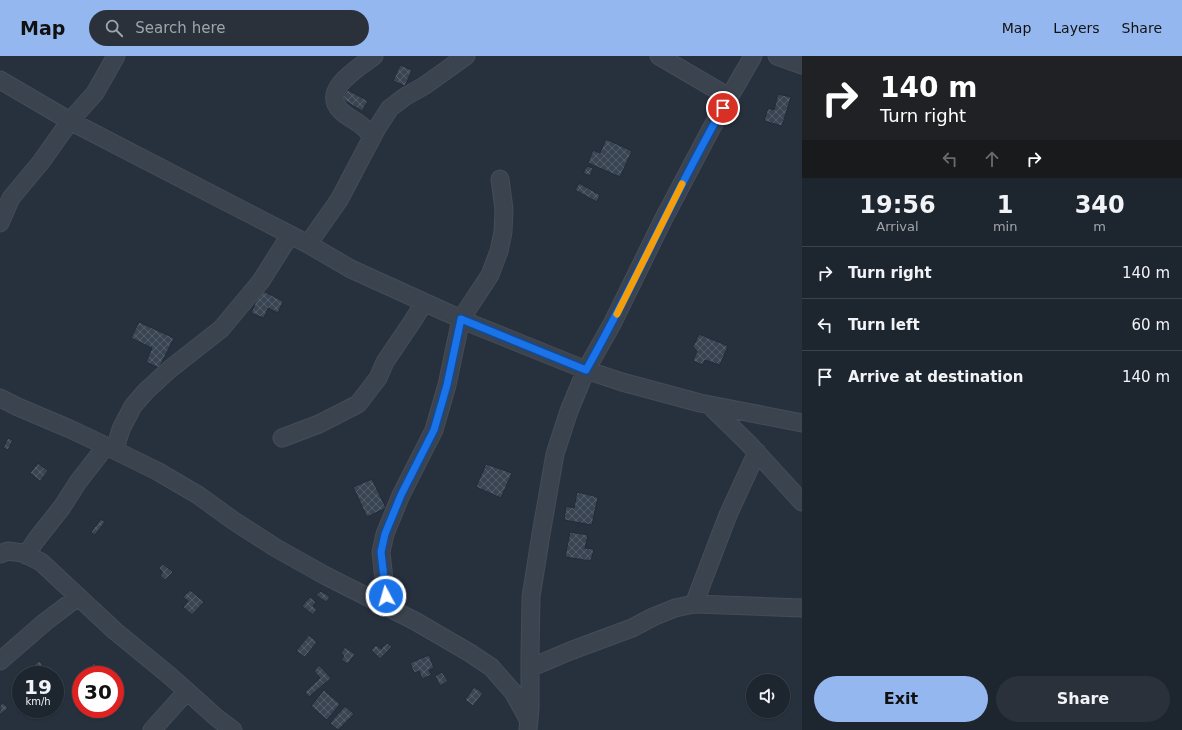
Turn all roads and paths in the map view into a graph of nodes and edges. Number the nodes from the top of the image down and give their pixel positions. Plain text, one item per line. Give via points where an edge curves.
1 (116, 56) edge
2 (374, 56) edge
3 (466, 56) edge
4 (659, 56) edge
5 (753, 56) edge
6 (777, 56) edge
7 (802, 65) edge
8 (0, 80) edge
9 (729, 97) junction
10 (70, 121) junction
11 (373, 136) junction
12 (500, 179) dead end
13 (0, 223) edge
14 (290, 235) junction
15 (308, 244) junction
16 (424, 303) junction
17 (461, 319) junction
18 (586, 370) junction
19 (0, 398) edge
20 (709, 404) junction
21 (802, 423) edge
22 (282, 438) dead end
23 (110, 448) junction
24 (757, 452) junction
25 (802, 502) edge
26 (0, 554) edge
27 (26, 555) junction
28 (78, 597) junction
29 (694, 604) junction
30 (387, 607) junction
31 (802, 608) edge
32 (0, 661) edge
33 (530, 668) junction
34 (187, 691) junction
35 (529, 725) edge
36 (152, 730) edge
37 (233, 730) edge

1 - 10 street via 94,93
2 - 11 street via 341,82 335,94 340,111
3 - 11 street via 390,108
4 - 9 street
5 - 9 street
6 - 7 street
8 - 10 street
9 - 18 street
10 - 13 street via 11,198
10 - 14 street
11 - 15 street via 339,200
12 - 17 street via 504,209 499,252 490,275
14 - 15 street
14 - 23 street via 261,281 220,329 170,369 133,406
15 - 16 street via 351,269
16 - 17 street
16 - 22 street via 385,362 378,378 358,404 319,424
17 - 18 street
17 - 30 street via 434,430 401,495 385,534 381,552
18 - 20 street
18 - 33 street via 555,454 531,597
19 - 23 street
20 - 21 street
20 - 24 street
23 - 27 street via 78,482
23 - 30 street via 198,495 276,548
24 - 25 street
24 - 29 street via 728,515
26 - 27 street via 15,552
27 - 28 street via 41,562
28 - 32 street
28 - 34 street
29 - 31 street
29 - 33 street via 653,616 632,628
30 - 35 street via 491,667 513,692
33 - 35 street
34 - 36 street
34 - 37 street

